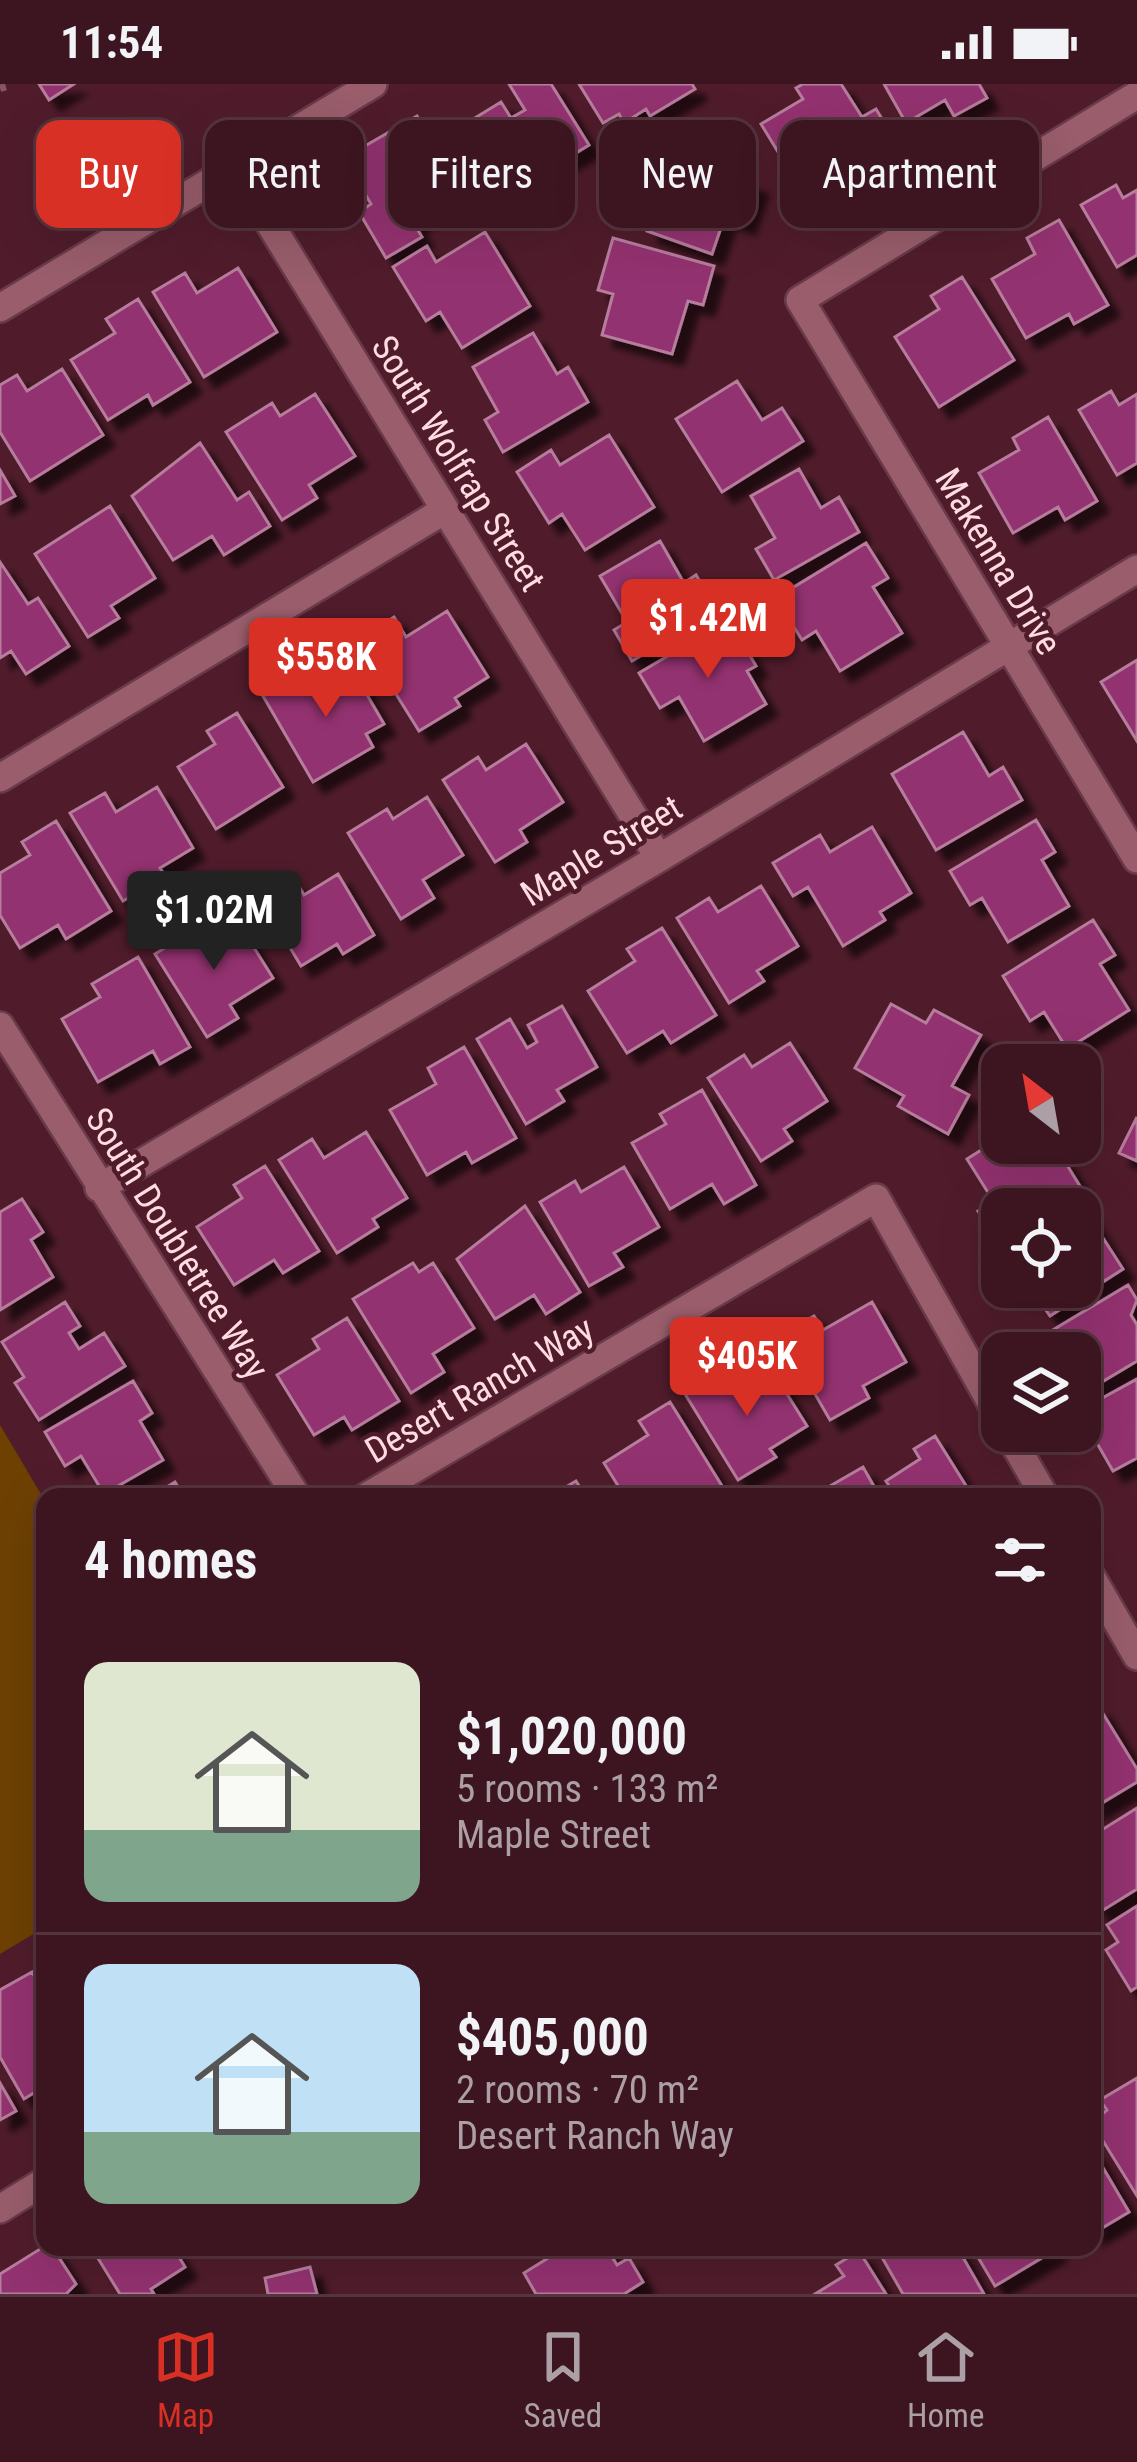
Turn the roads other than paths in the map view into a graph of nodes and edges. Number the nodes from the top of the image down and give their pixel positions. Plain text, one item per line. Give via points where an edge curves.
1 (373, 84) edge
2 (1137, 95) edge
3 (313, 120) edge
4 (205, 185) edge
5 (273, 228) edge
6 (0, 308) edge
7 (446, 510) junction
8 (1137, 568) edge
9 (1008, 647) junction
10 (0, 778) edge
11 (659, 858) junction
12 (1137, 859) edge
13 (0, 1025) edge
14 (99, 1188) junction
15 (981, 1386) edge
16 (1019, 1452) edge
17 (291, 1488) edge
18 (381, 1488) edge
19 (1040, 1488) edge
20 (1101, 1594) edge
21 (1137, 1656) edge
22 (36, 2187) edge
23 (0, 2209) edge

1 - 3 street
2 - 9 street, Makenna Drive via 800,300
4 - 6 street
5 - 7 street, South Wolfrap Street
7 - 10 street
7 - 11 street, South Wolfrap Street
8 - 9 street, Maple Street
9 - 11 street, Maple Street
9 - 12 street, Makenna Drive
11 - 14 street, Maple Street
13 - 14 street, South Doubletree Way
14 - 17 street, South Doubletree Way
15 - 18 street, Desert Ranch Way via 876,1198
16 - 19 street
20 - 21 street
22 - 23 street

